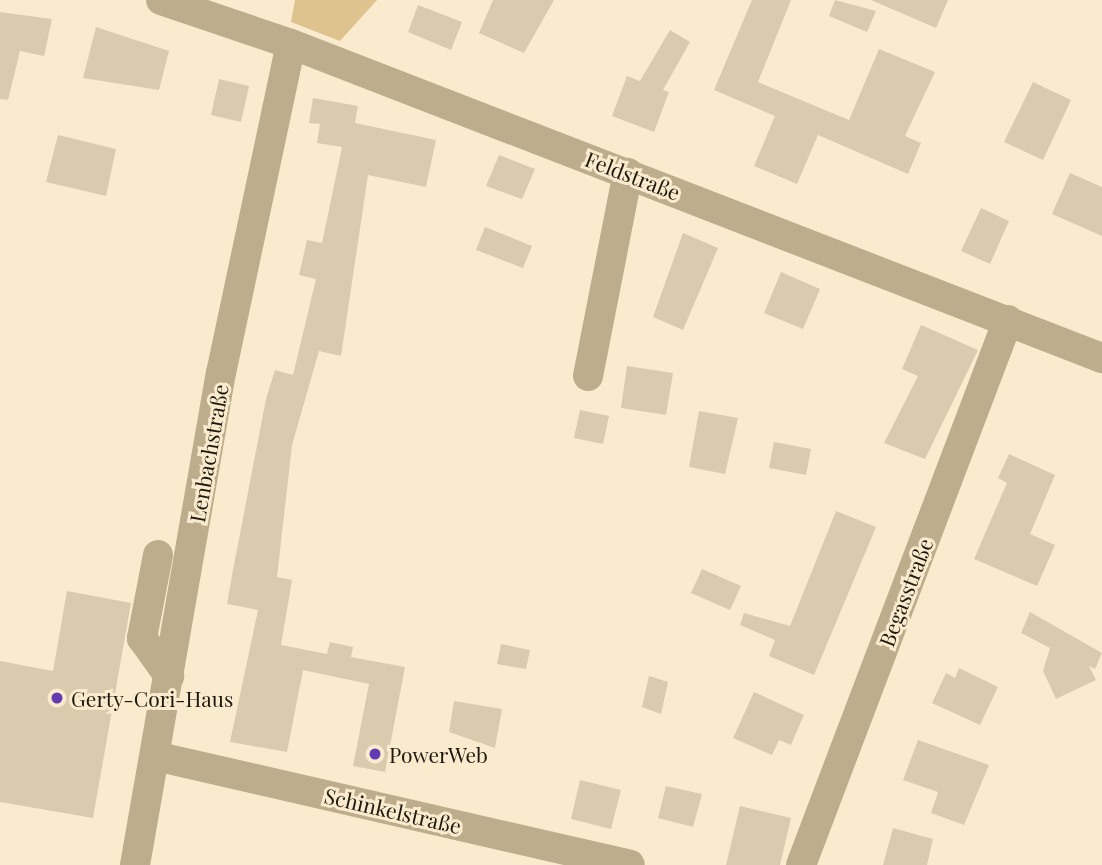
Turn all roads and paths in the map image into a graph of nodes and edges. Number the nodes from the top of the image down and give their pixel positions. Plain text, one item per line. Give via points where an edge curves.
1 (161, 0) edge
2 (290, 44) junction
3 (628, 173) junction
4 (1008, 320) junction
5 (1102, 358) edge
6 (588, 376) dead end
7 (194, 532) junction
8 (169, 676) junction
9 (155, 756) junction
10 (618, 863) edge
11 (135, 865) edge
12 (802, 865) edge

1 - 2 street, Feldstraße
2 - 3 street, Feldstraße
2 - 7 street, Lenbachstraße
3 - 4 street, Feldstraße
3 - 6 street
4 - 5 street, Feldstraße
4 - 12 street, Begasstraße
7 - 8 street, Lenbachstraße
7 - 8 street via 148,561 142,638
8 - 9 street, Lenbachstraße
9 - 10 street, Schinkelstraße
9 - 11 street, Lenbachstraße

